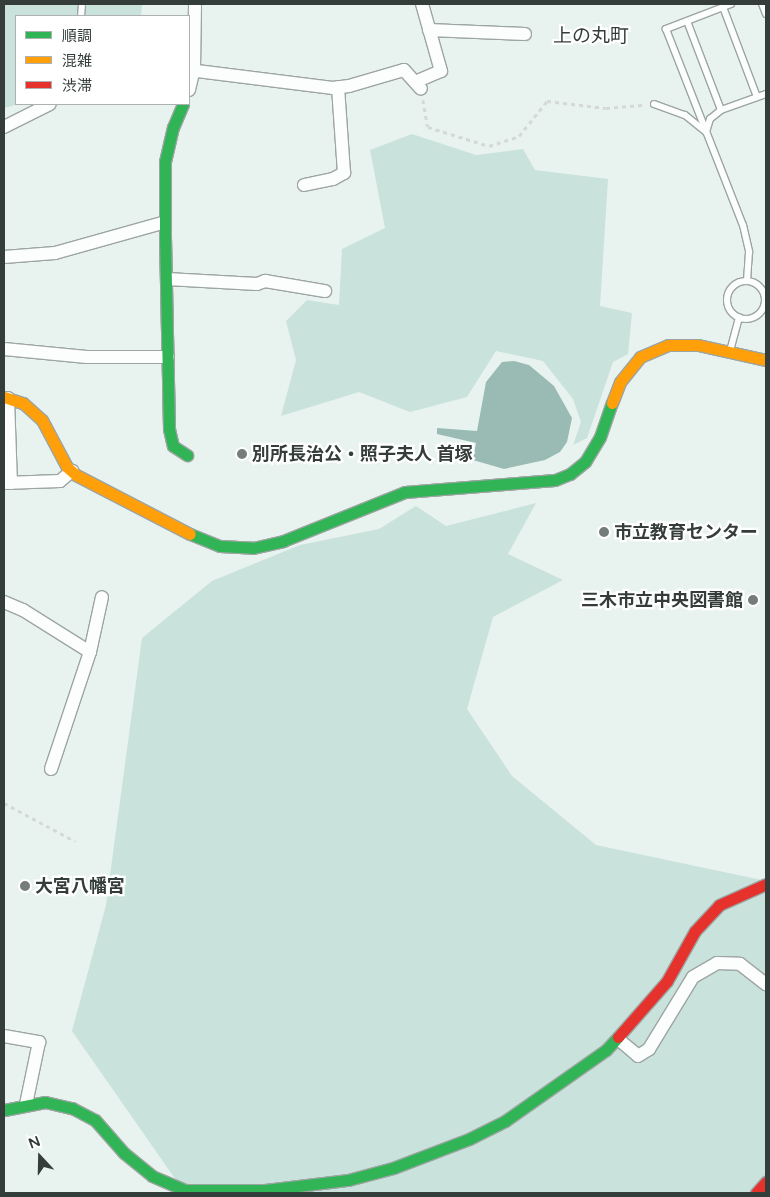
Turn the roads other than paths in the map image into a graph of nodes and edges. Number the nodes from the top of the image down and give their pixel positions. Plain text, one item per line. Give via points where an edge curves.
1 (195, 4) edge
2 (422, 4) edge
3 (731, 4) edge
4 (762, 4) edge
5 (722, 7) junction
6 (766, 14) edge
7 (687, 21) junction
8 (429, 30) junction
9 (525, 34) dead end
10 (191, 69) edge
11 (338, 87) junction
12 (766, 94) edge
13 (757, 97) junction
14 (654, 104) road end
15 (48, 105) edge
16 (183, 105) edge
17 (721, 110) junction
18 (4, 126) edge
19 (706, 132) junction
20 (304, 185) dead end
21 (165, 222) junction
22 (4, 257) edge
23 (167, 279) junction
24 (747, 281) junction
25 (325, 291) dead end
26 (739, 317) junction
27 (4, 349) edge
28 (730, 352) junction
29 (168, 357) junction
30 (766, 360) edge
31 (6, 398) edge
32 (187, 455) dead end
33 (72, 471) junction
34 (7, 483) edge
35 (102, 597) dead end
36 (4, 602) edge
37 (90, 652) junction
38 (51, 769) dead end
39 (766, 884) edge
40 (766, 984) edge
41 (4, 1036) edge
42 (618, 1039) junction
43 (26, 1104) junction
44 (4, 1110) edge
45 (766, 1182) edge
46 (756, 1193) edge

1 - 10 street
2 - 8 street
3 - 5 lane
4 - 6 lane
5 - 7 lane
5 - 13 lane
7 - 17 lane
7 - 19 lane via 666,29
8 - 9 street
8 - 11 street via 441,71 418,85 404,70
10 - 11 street via 200,73
11 - 20 street via 344,173 334,179
12 - 13 lane
13 - 17 lane
14 - 19 lane via 684,115
15 - 18 street
16 - 21 street via 173,127 165,162
17 - 19 lane via 710,119
19 - 24 lane via 743,225 749,252
21 - 22 street via 55,253
21 - 23 street
23 - 25 street via 257,284 265,281
23 - 29 street
24 - 26 lane via 739,283 728,296 732,312
24 - 26 lane via 762,291 763,308 748,319
26 - 28 lane
27 - 29 street via 87,357
28 - 30 street
28 - 33 street via 698,345 668,345 640,356 620,382 600,438 585,462 555,480 406,492 283,541 254,548 220,546 186,533
29 - 32 street via 169,429 173,446
31 - 33 street via 22,403 42,420
31 - 34 street
33 - 34 street via 60,481
35 - 37 street
36 - 37 street via 23,610
37 - 38 street
39 - 42 street via 720,905 695,931 667,981
40 - 42 street via 740,964 717,963 693,977 649,1049 638,1056
41 - 43 street via 39,1042
42 - 43 street via 505,1121 469,1139 393,1168 348,1180 265,1190 185,1190 152,1176 124,1153 95,1120 63,1106 45,1102
43 - 44 street
45 - 46 street

